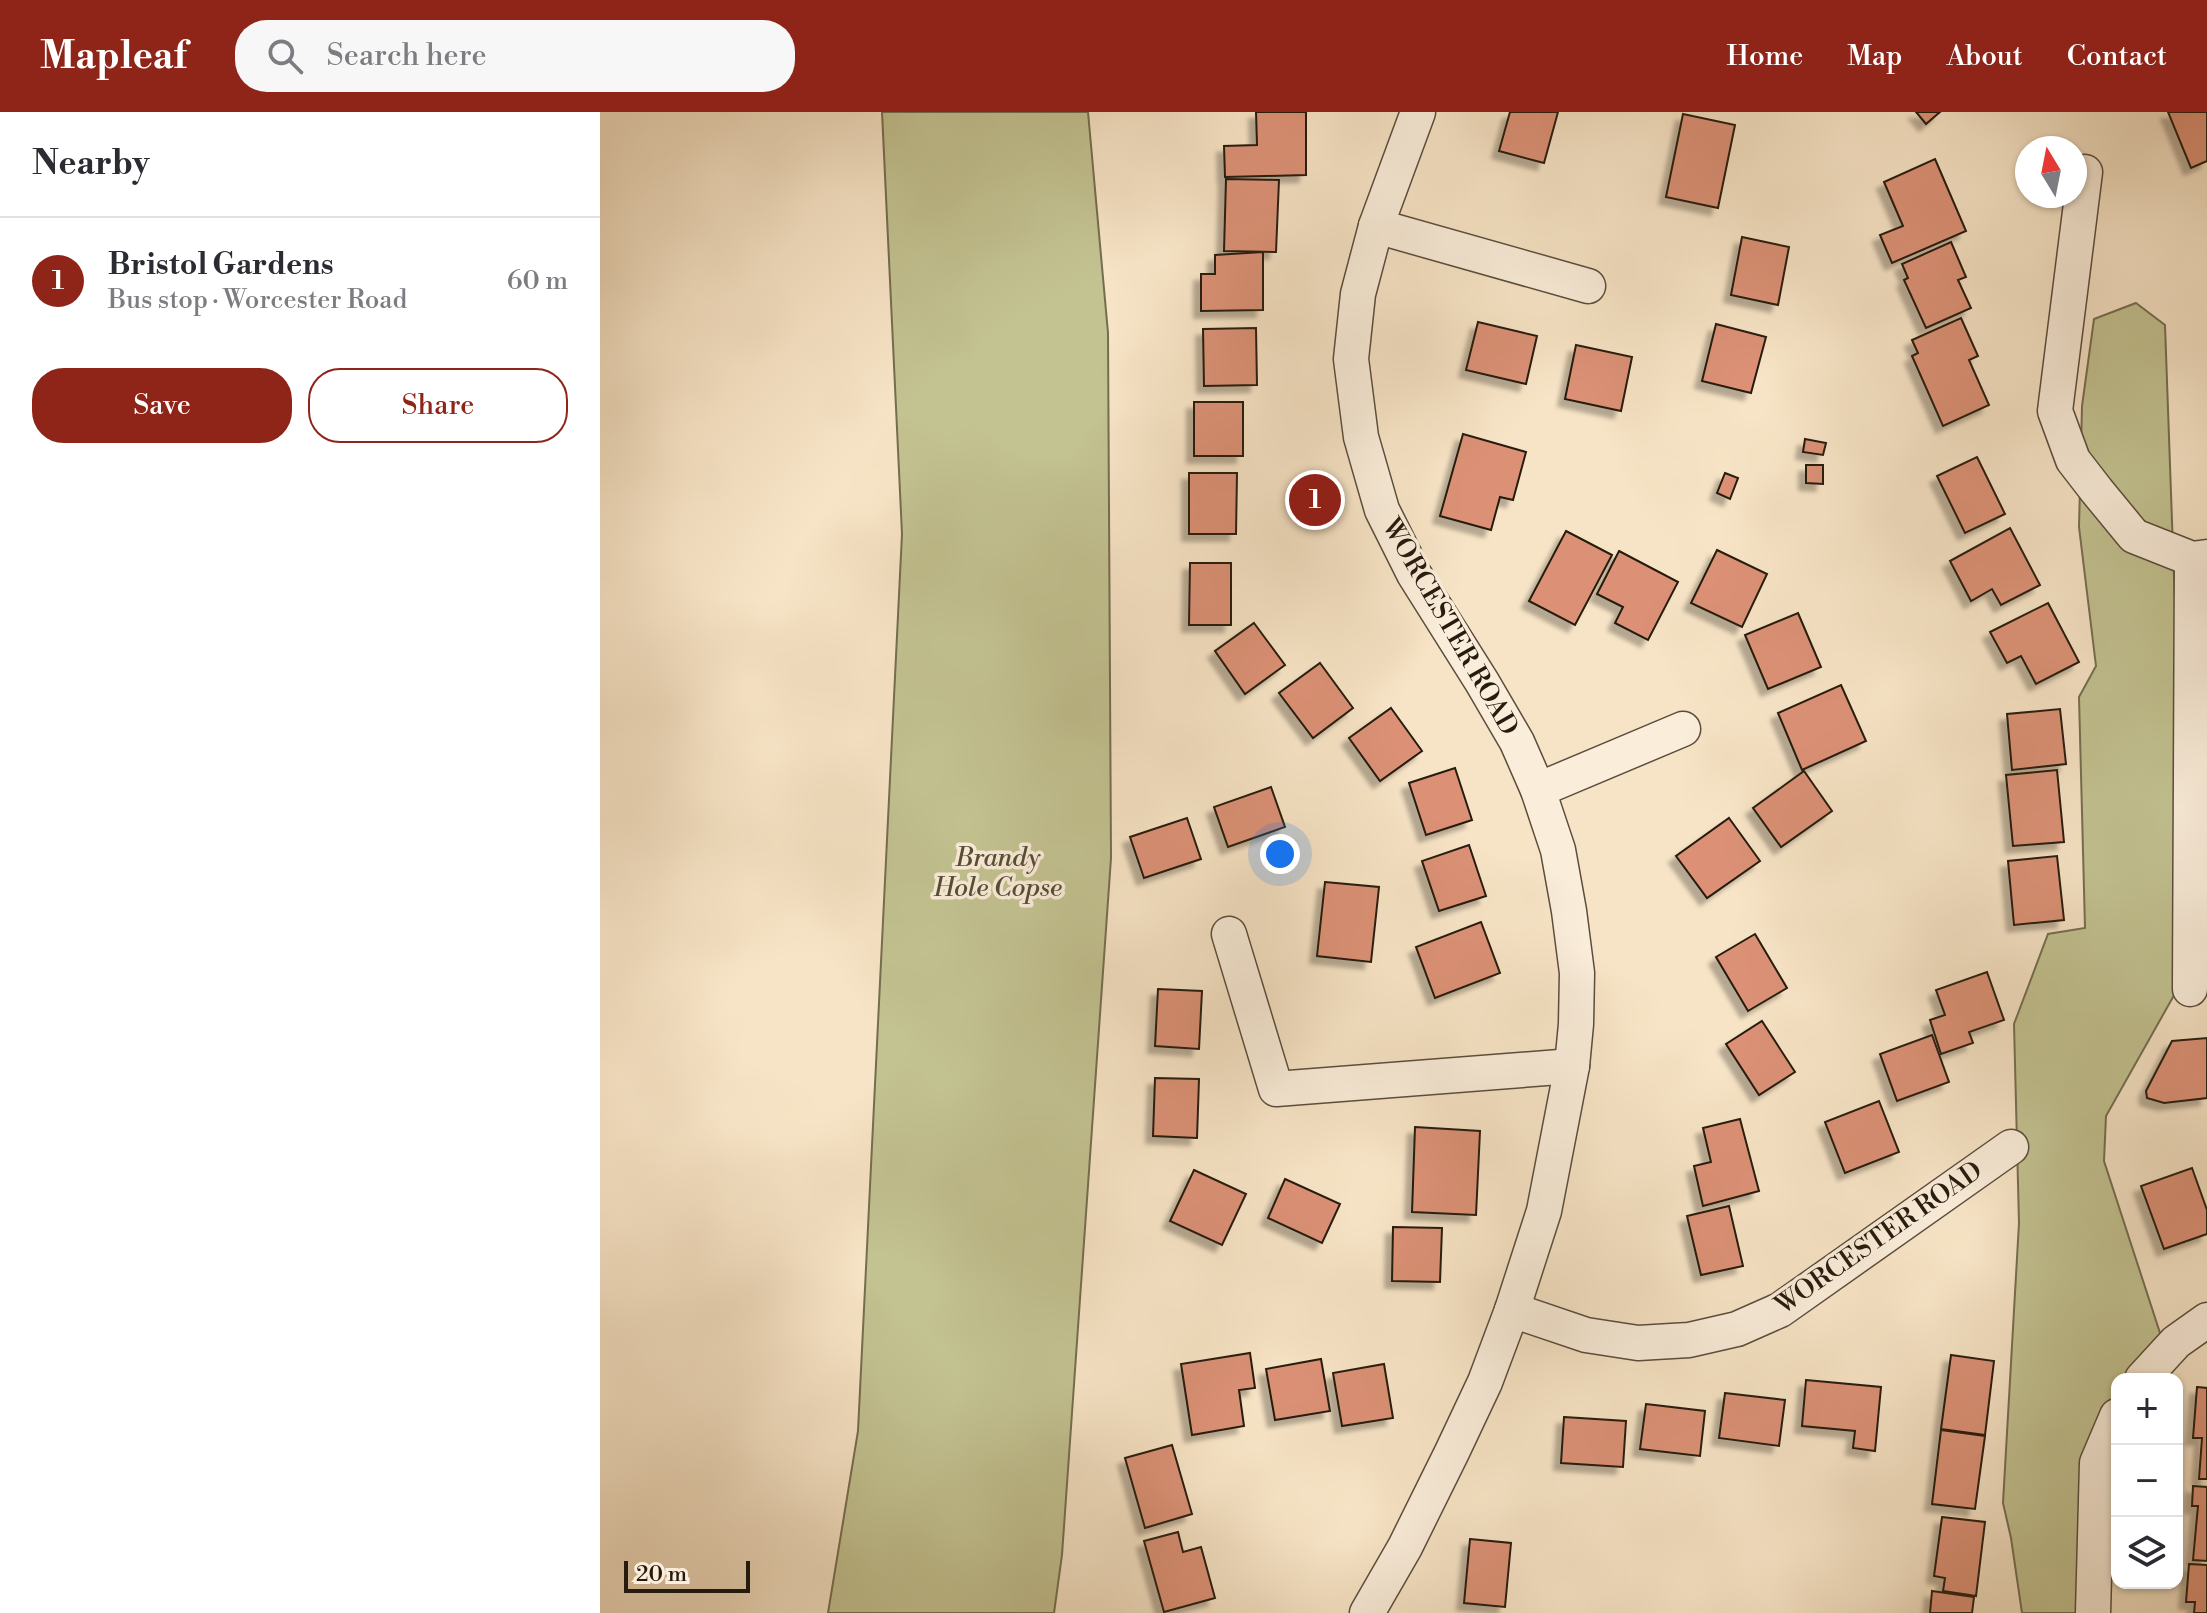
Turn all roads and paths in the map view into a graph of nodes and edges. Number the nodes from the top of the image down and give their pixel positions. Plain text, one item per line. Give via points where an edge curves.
1 (1418, 112) edge
2 (2080, 208) edge
3 (1376, 226) junction
4 (1588, 286) dead end
5 (2200, 558) edge
6 (1683, 729) dead end
7 (1538, 790) junction
8 (1229, 934) dead end
9 (2190, 989) dead end
10 (1572, 1066) junction
11 (2011, 1147) dead end
12 (1512, 1310) junction
13 (2207, 1320) edge
14 (2148, 1373) edge
15 (2111, 1430) edge
16 (1367, 1613) edge
17 (2093, 1613) edge

1 - 3 street, WORCESTER ROAD
2 - 5 street via 2055,411 2073,460 2134,536
3 - 4 street
3 - 7 street, WORCESTER ROAD via 1358,294 1351,359 1361,437 1382,510 1414,574 1517,742
5 - 9 street
6 - 7 street
7 - 10 street, WORCESTER ROAD via 1558,850 1577,973
8 - 10 street via 1276,1089
10 - 12 street, WORCESTER ROAD via 1544,1211
11 - 12 street, WORCESTER ROAD via 1780,1310 1737,1329 1689,1340 1638,1343 1586,1335
12 - 16 street, WORCESTER ROAD via 1452,1452
13 - 14 street via 2176,1342
15 - 17 street via 2097,1463

